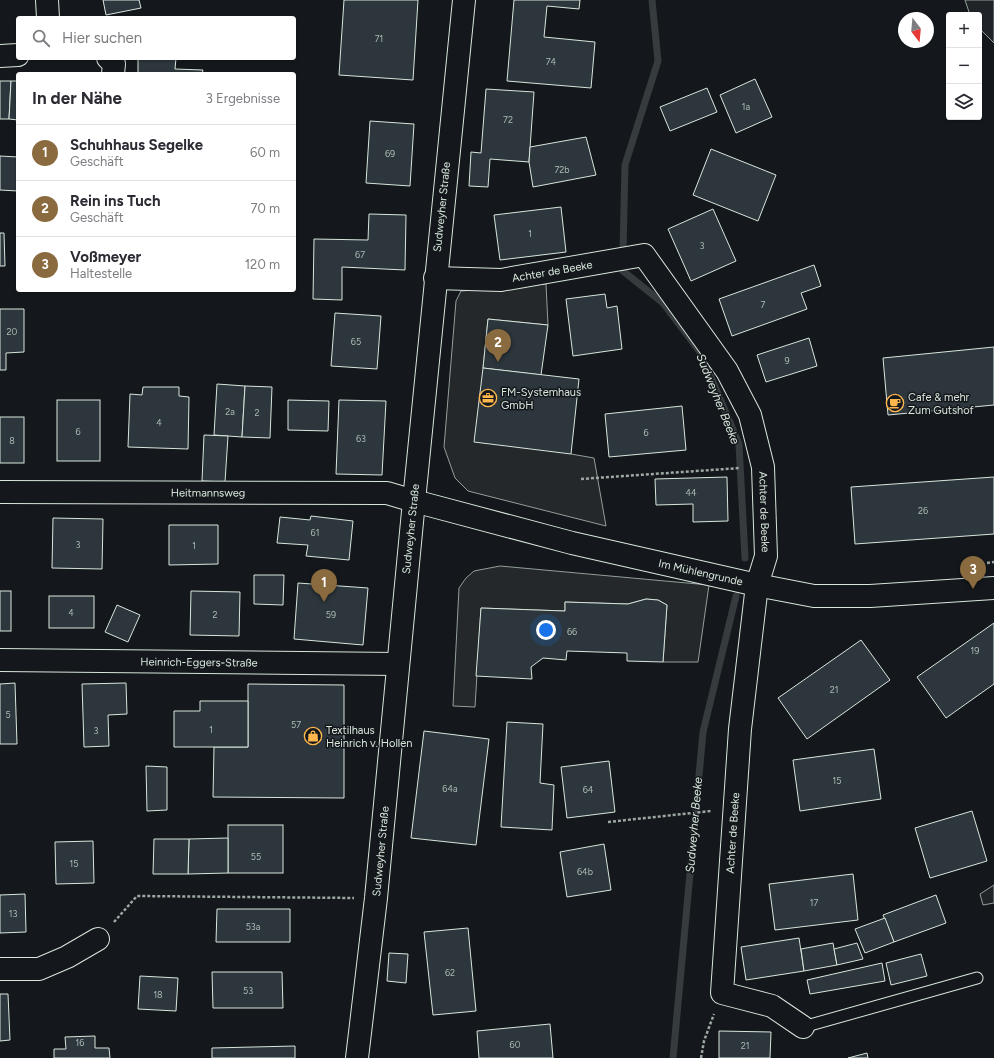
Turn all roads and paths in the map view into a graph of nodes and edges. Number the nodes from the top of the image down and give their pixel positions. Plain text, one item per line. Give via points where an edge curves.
1 (47, 0) edge
2 (464, 0) edge
3 (48, 16) edge
4 (16, 55) edge
5 (0, 56) edge
6 (110, 60) edge
7 (113, 72) edge
8 (435, 278) junction
9 (747, 467) dead end
10 (580, 480) dead end
11 (0, 492) edge
12 (414, 501) junction
13 (757, 585) junction
14 (994, 588) edge
15 (0, 660) edge
16 (398, 664) junction
17 (704, 812) dead end
18 (608, 822) dead end
19 (376, 898) junction
20 (98, 939) joint
21 (0, 969) edge
22 (976, 978) dead end
23 (722, 993) junction
24 (803, 1027) joint
25 (357, 1058) edge
26 (702, 1058) edge

1 - 3 street
2 - 8 street, Sudweyher Straße
4 - 5 street
6 - 7 street via 114,64
8 - 12 street, Sudweyher Straße
8 - 13 street, Achter de Beeke via 501,280 644,256 727,370 750,415 763,467 766,556
9 - 10 path
11 - 12 street, Heitmannsweg via 387,493
12 - 13 street, Im Mühlengrunde via 572,543
12 - 16 street, Sudweyher Straße
13 - 14 street, Im Mühlengrunde via 814,596 870,596
13 - 23 street, Achter de Beeke via 740,729
15 - 16 street, Heinrich-Eggers-Straße
16 - 19 street, Sudweyher Straße
17 - 18 path
19 - 20 path via 137,896
19 - 25 street, Sudweyher Straße
20 - 21 street via 39,969
22 - 24 lane
23 - 24 street via 772,1006
23 - 26 path via 704,1041

